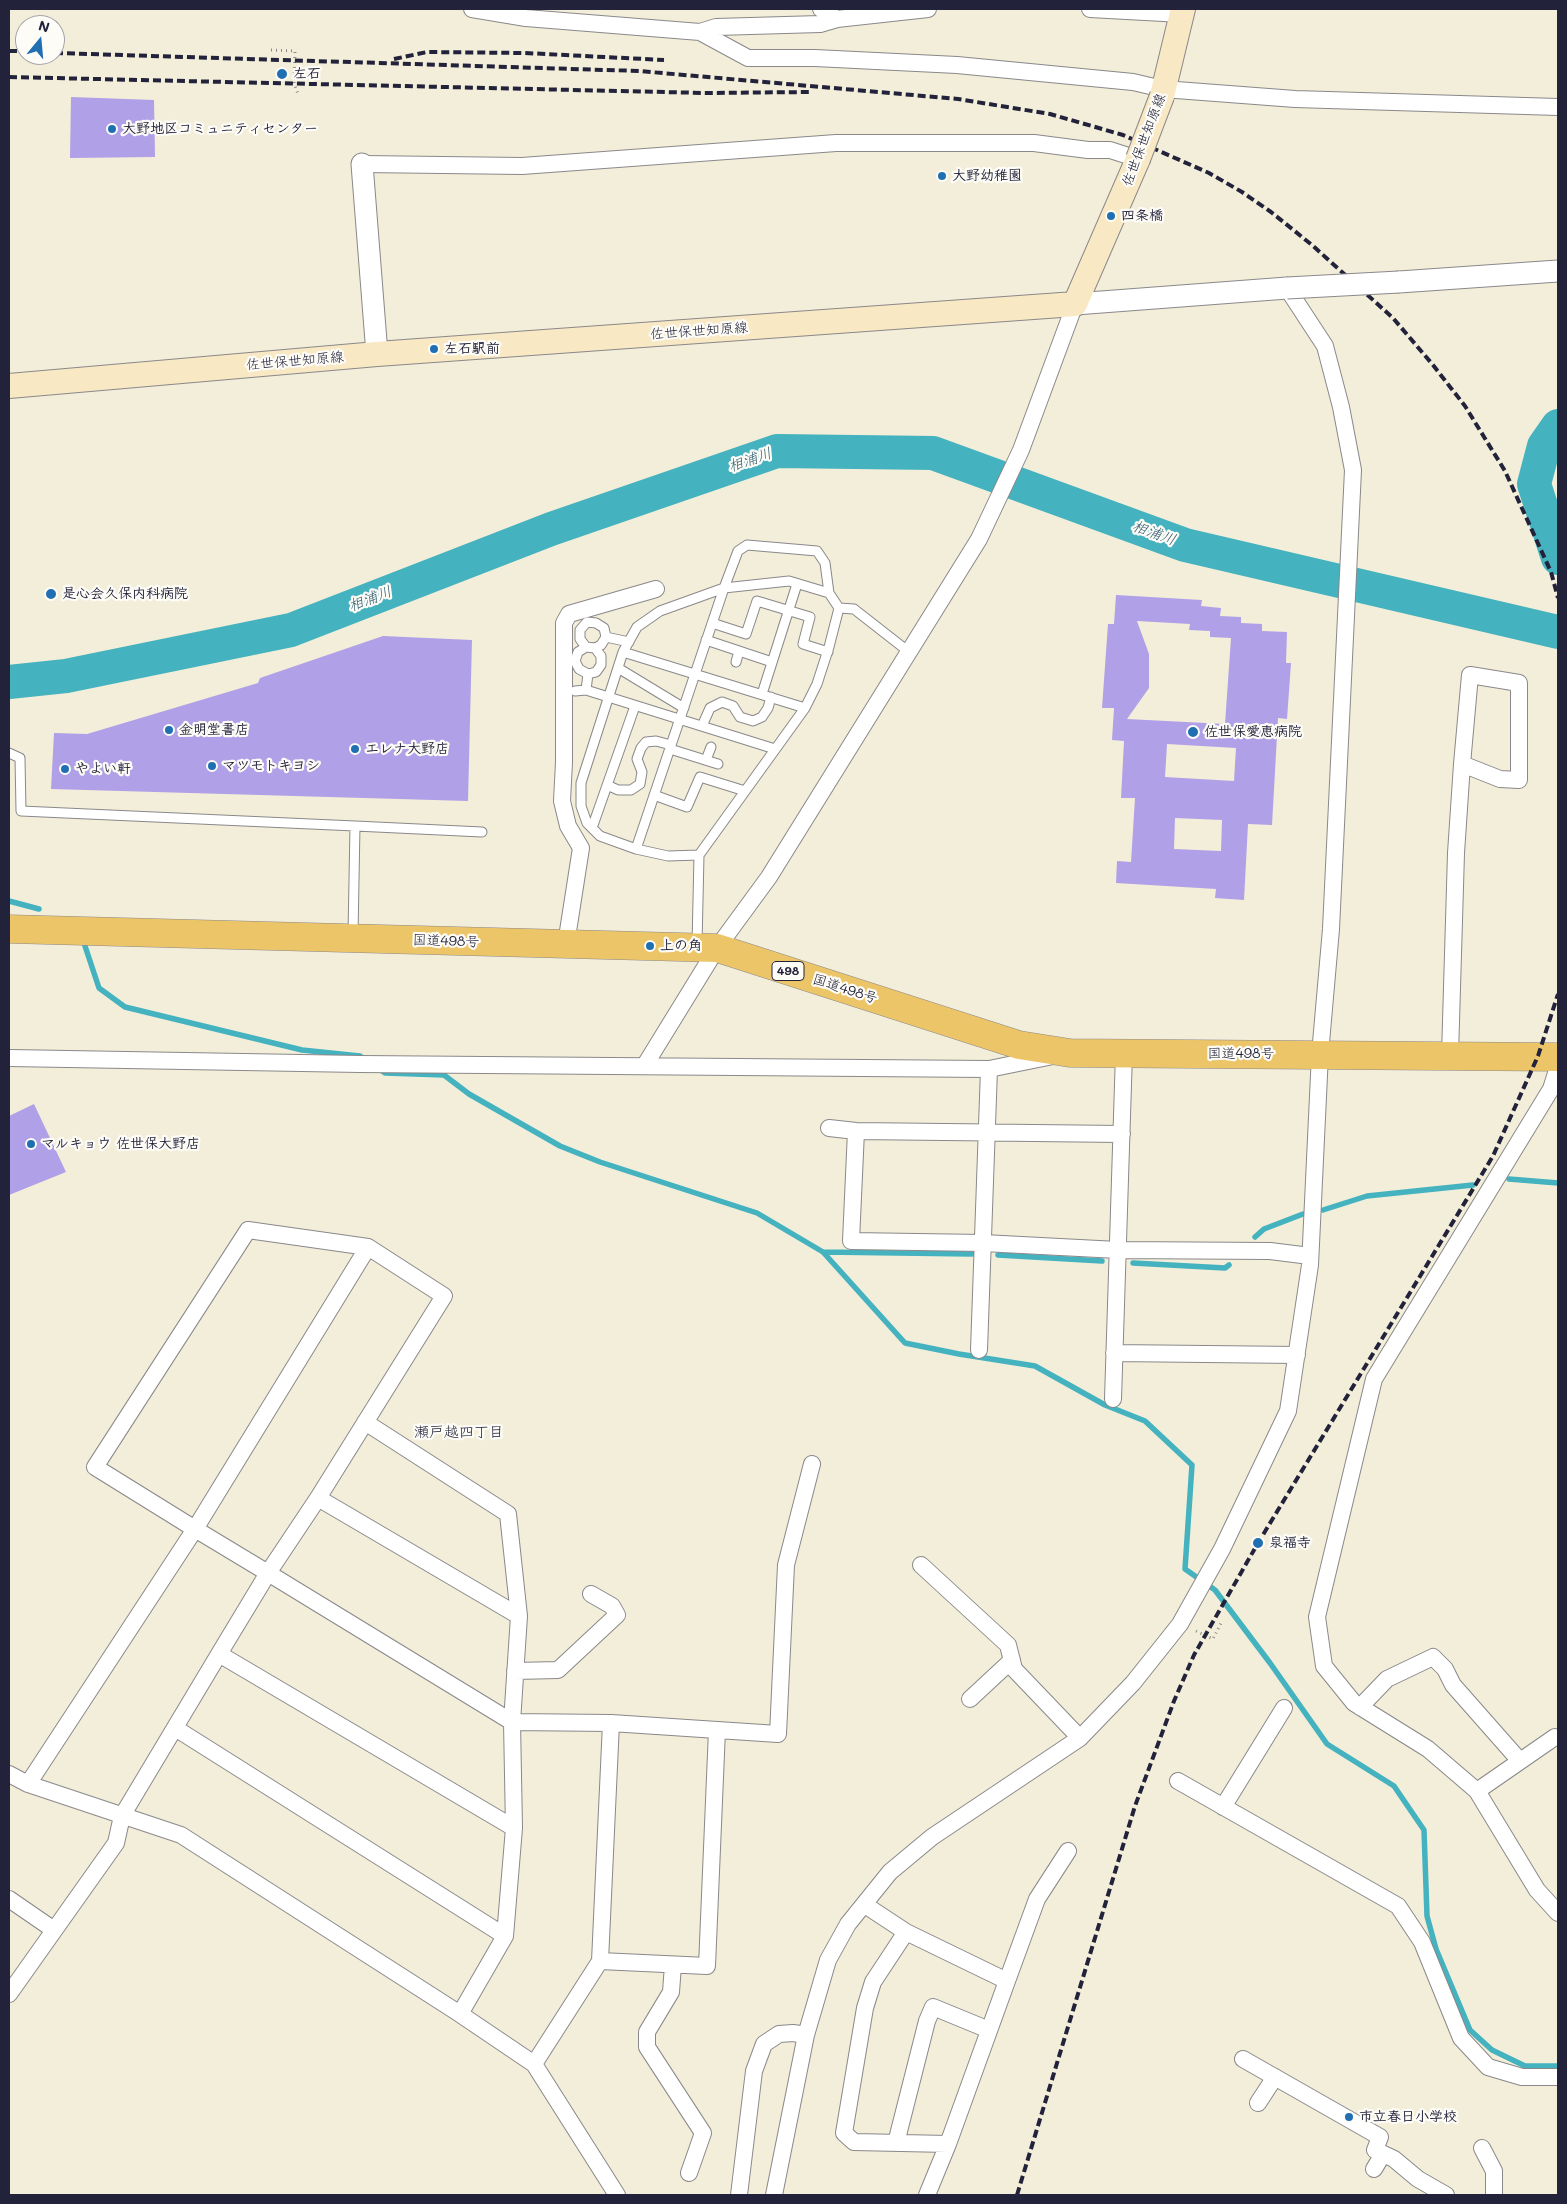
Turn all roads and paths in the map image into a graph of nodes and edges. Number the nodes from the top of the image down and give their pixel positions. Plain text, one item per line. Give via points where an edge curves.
1 (472, 9) edge
2 (821, 9) edge
3 (928, 9) edge
4 (1090, 9) edge
5 (1182, 11) edge
6 (838, 19) junction
7 (700, 32) junction
8 (271, 50) dead end
9 (1163, 92) junction
10 (298, 94) dead end
11 (1558, 107) edge
12 (1138, 159) junction
13 (362, 164) joint
14 (1558, 270) edge
15 (1287, 288) junction
16 (1075, 304) junction
17 (377, 354) junction
18 (9, 386) edge
19 (797, 584) junction
20 (724, 588) junction
21 (656, 589) dead end
22 (830, 594) junction
23 (839, 608) junction
24 (789, 610) junction
25 (712, 623) junction
26 (606, 637) junction
27 (706, 640) junction
28 (628, 642) junction
29 (590, 647) junction
30 (739, 651) junction
31 (623, 652) junction
32 (828, 652) junction
33 (909, 652) junction
34 (736, 662) dead end
35 (772, 662) junction
36 (618, 668) junction
37 (588, 674) junction
38 (695, 674) junction
39 (575, 690) dead end
40 (586, 690) junction
41 (766, 696) junction
42 (608, 698) junction
43 (635, 706) junction
44 (684, 708) junction
45 (805, 708) junction
46 (680, 720) junction
47 (702, 726) junction
48 (671, 747) junction
49 (711, 747) dead end
50 (775, 749) junction
51 (9, 753) edge
52 (706, 760) junction
53 (718, 764) dead end
54 (1462, 764) junction
55 (607, 785) junction
56 (745, 791) junction
57 (654, 795) junction
58 (355, 826) junction
59 (592, 828) junction
60 (482, 832) dead end
61 (636, 849) junction
62 (699, 855) junction
63 (9, 929) edge
64 (353, 938) junction
65 (566, 944) junction
66 (707, 948) junction
67 (1070, 1053) junction
68 (1124, 1053) junction
69 (1320, 1054) junction
70 (1450, 1055) junction
71 (1558, 1057) edge
72 (9, 1058) edge
73 (645, 1065) junction
74 (1558, 1067) edge
75 (990, 1069) junction
76 (829, 1128) dead end
77 (856, 1131) junction
78 (987, 1132) junction
79 (1122, 1134) junction
80 (983, 1243) junction
81 (368, 1247) junction
82 (1118, 1250) junction
83 (1310, 1256) junction
84 (979, 1350) dead end
85 (1114, 1353) junction
86 (1297, 1355) junction
87 (1113, 1399) dead end
88 (365, 1422) junction
89 (812, 1464) dead end
90 (318, 1498) junction
91 (195, 1529) junction
92 (921, 1564) dead end
93 (268, 1573) junction
94 (591, 1594) dead end
95 (519, 1616) junction
96 (1221, 1623) dead end
97 (1180, 1624) junction
98 (219, 1654) junction
99 (1012, 1660) junction
100 (515, 1671) junction
101 (970, 1700) dead end
102 (1360, 1707) junction
103 (1284, 1708) dead end
104 (512, 1722) junction
105 (611, 1723) junction
106 (175, 1728) junction
107 (717, 1730) junction
108 (1080, 1738) junction
109 (1558, 1738) edge
110 (1520, 1761) junction
111 (9, 1774) edge
112 (1178, 1781) dead end
113 (28, 1784) junction
114 (1477, 1791) junction
115 (1224, 1807) junction
116 (122, 1816) junction
117 (514, 1828) junction
118 (1068, 1851) dead end
119 (9, 1899) edge
120 (864, 1905) junction
121 (1558, 1913) edge
122 (54, 1930) junction
123 (906, 1932) junction
124 (506, 1936) junction
125 (600, 1961) junction
126 (673, 1965) junction
127 (1007, 1981) junction
128 (9, 1994) edge
129 (460, 2014) junction
130 (989, 2030) junction
131 (806, 2035) junction
132 (1243, 2059) dead end
133 (534, 2064) junction
134 (1274, 2077) junction
135 (1558, 2078) edge
136 (1258, 2103) dead end
137 (896, 2143) junction
138 (948, 2144) junction
139 (1482, 2148) dead end
140 (1383, 2154) junction
141 (1374, 2169) dead end
142 (689, 2173) dead end
143 (1437, 2193) edge
144 (617, 2195) edge
145 (739, 2195) edge
146 (774, 2195) edge
147 (927, 2195) edge
148 (1494, 2195) edge

1 - 7 street via 526,18
2 - 6 street
3 - 6 street
4 - 5 street
5 - 9 main road, 佐世保世知原線
6 - 7 street via 820,24 716,27
7 - 9 street via 748,58 957,65 1133,82
8 - 10 path via 295,51 294,83
9 - 11 street
9 - 12 main road, 佐世保世知原線, bridge
12 - 13 street via 1110,150 1034,143 836,143 522,166
12 - 16 main road, 佐世保世知原線
13 - 17 street
14 - 15 street, bridge
15 - 16 street
15 - 69 street via 1325,346 1353,470 1331,929
16 - 17 main road, 佐世保世知原線
16 - 33 street via 1021,450 979,539
17 - 18 main road, 佐世保世知原線
19 - 20 lane
19 - 22 lane
19 - 24 lane
20 - 22 lane via 738,551 747,546 817,551 824,563
20 - 25 lane
20 - 28 lane via 660,611 637,627
21 - 65 street via 569,614 564,623 562,801 568,826 581,848
22 - 23 lane
23 - 32 lane
23 - 33 lane via 854,609
24 - 25 lane via 757,601 746,634
24 - 32 lane via 810,617 803,644
24 - 35 lane
25 - 27 lane
26 - 28 lane
26 - 29 lane via 601,645
26 - 29 lane via 604,628 587,622 580,630 580,639
27 - 30 lane
27 - 38 lane
28 - 31 lane
29 - 37 lane via 601,656 601,664 596,672
29 - 37 lane via 578,652 575,661 579,670
30 - 34 lane
30 - 35 lane
31 - 36 lane
31 - 38 lane
32 - 45 lane
33 - 66 street via 769,877
35 - 41 lane
36 - 42 lane
36 - 44 lane
37 - 40 lane
38 - 41 lane
38 - 44 lane
39 - 40 lane
40 - 42 lane
41 - 45 lane
41 - 47 lane via 768,708 762,718 753,721 740,718 733,706 722,702 710,708
42 - 43 lane
42 - 59 lane via 581,783 581,806
43 - 46 lane
43 - 55 lane
44 - 46 lane
45 - 50 lane
46 - 47 lane
46 - 48 lane
47 - 50 lane
48 - 52 lane
48 - 55 lane via 656,741 646,742 637,759 642,772 640,784 631,790 618,790
48 - 57 lane
49 - 52 lane
50 - 56 lane
51 - 58 lane via 20,758 21,811
52 - 53 lane
54 - 54 street via 1470,675 1519,683 1519,780 1500,779
54 - 70 street
55 - 59 lane
56 - 57 lane via 700,777 687,807
56 - 62 lane
57 - 61 lane
58 - 60 lane
58 - 64 lane
59 - 61 lane via 600,836
61 - 62 lane via 668,856
62 - 66 lane
63 - 64 highway, 国道498号 / 498
64 - 65 highway, 国道498号 / 498
65 - 66 highway, 国道498号 / 498
66 - 67 highway, 国道498号 / 498 via 1019,1045
66 - 73 street
67 - 68 highway, 国道498号 / 498
67 - 75 street
68 - 69 highway, 国道498号 / 498
68 - 79 street
69 - 70 highway, 国道498号 / 498
69 - 83 street
70 - 71 highway, 国道498号 / 498
72 - 73 street
73 - 75 street
74 - 102 street via 1550,1089 1374,1379 1317,1617 1324,1666
75 - 78 street
76 - 77 street
77 - 78 street
77 - 80 street via 851,1241
78 - 79 street
78 - 80 street
79 - 82 street
80 - 82 street
80 - 84 street
81 - 88 street via 444,1296
81 - 91 street
81 - 91 street via 248,1230 95,1468
82 - 83 street via 1270,1251
82 - 85 street
83 - 86 street
85 - 86 street
85 - 87 street
86 - 97 street via 1288,1410 1256,1481
88 - 90 street
88 - 95 street via 508,1514
89 - 107 street via 786,1565 778,1734
90 - 93 street
90 - 95 street
91 - 93 street
91 - 113 street
92 - 99 street via 1008,1644
93 - 98 street
93 - 104 street
94 - 100 street via 612,1606 617,1615 558,1670
95 - 100 street
96 - 97 path via 1213,1638
97 - 108 street via 1133,1684
98 - 106 street
98 - 117 street
99 - 101 street
99 - 108 street via 1014,1669
100 - 104 street
102 - 110 street via 1387,1679 1433,1657 1445,1668 1453,1686
102 - 114 street via 1428,1749
103 - 115 street
104 - 105 street
104 - 117 street
105 - 107 street
105 - 125 street
106 - 116 street
106 - 124 street
107 - 126 street via 707,1966
108 - 120 street via 932,1837 890,1872
109 - 110 street
110 - 114 street
111 - 113 street
112 - 115 street
113 - 116 street
114 - 121 street via 1537,1890
115 - 135 street via 1398,1906 1422,1942 1461,2038 1488,2067 1522,2077
116 - 122 street via 116,1843
116 - 129 street via 181,1835
117 - 124 street
118 - 127 street via 1037,1899
119 - 122 street
120 - 123 street
120 - 131 street via 848,1924 828,1960
122 - 128 street
123 - 127 street
123 - 137 street via 873,1982 865,2008 844,2133 854,2142
124 - 129 street
125 - 126 street
125 - 133 street
126 - 142 street via 671,1992 647,2032 647,2047 702,2132
127 - 130 street
129 - 133 street
130 - 137 street via 934,2007
130 - 138 street
131 - 145 street via 793,2032 779,2034 764,2044 754,2071
131 - 146 street
132 - 134 street
133 - 144 street
134 - 136 street
134 - 140 street via 1380,2137 1375,2150
137 - 138 street
138 - 147 street
139 - 148 street via 1494,2171
140 - 141 street
140 - 143 street

